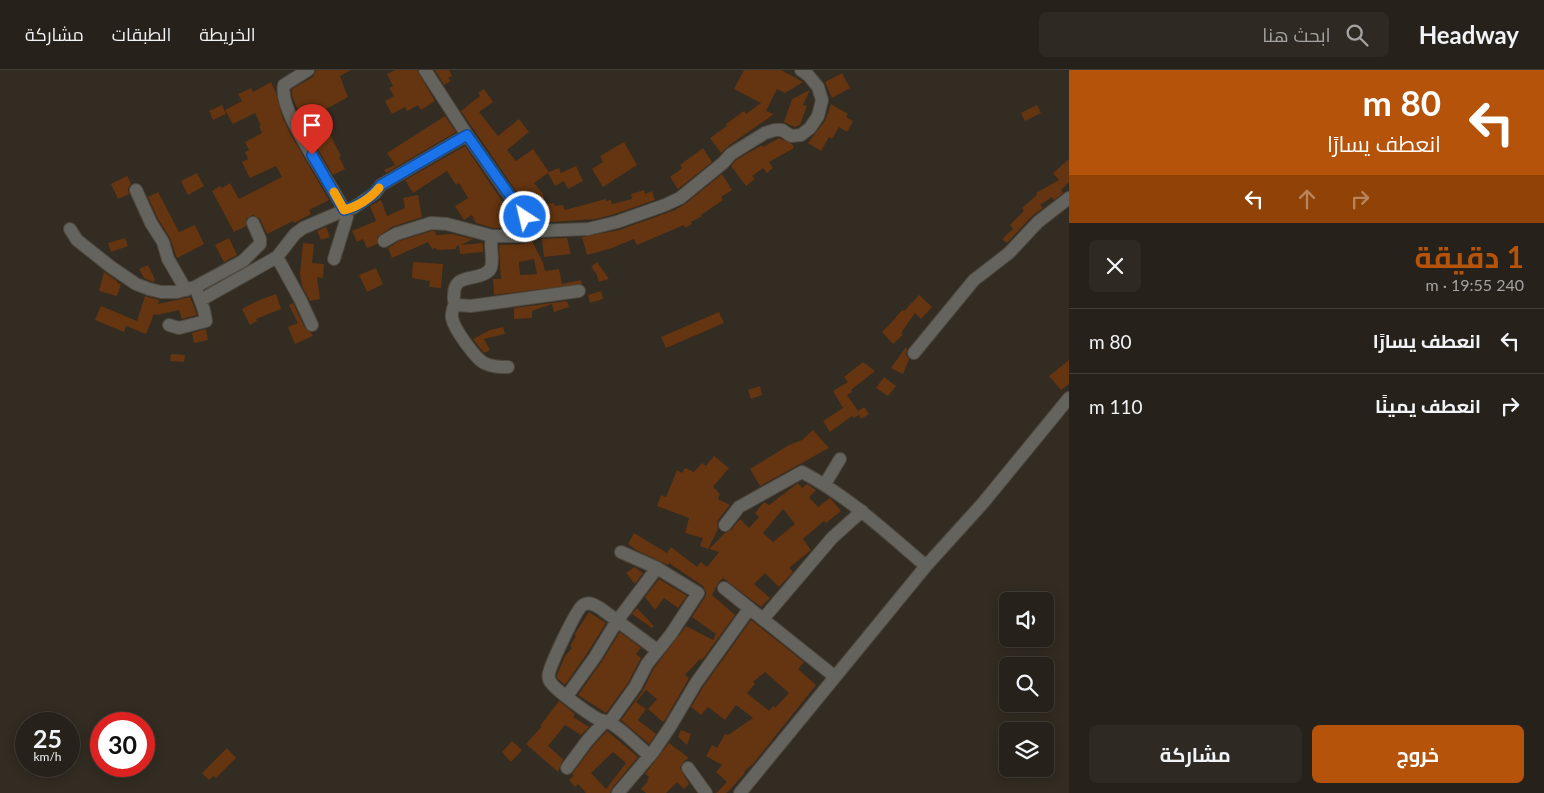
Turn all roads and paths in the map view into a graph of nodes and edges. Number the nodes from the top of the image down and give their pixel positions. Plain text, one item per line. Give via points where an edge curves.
1 (308, 70) edge
2 (425, 70) edge
3 (801, 70) edge
4 (467, 135) junction
5 (136, 190) dead end
6 (1069, 197) edge
7 (344, 210) junction
8 (254, 223) dead end
9 (70, 229) dead end
10 (534, 231) junction
11 (492, 236) junction
12 (384, 241) dead end
13 (277, 257) junction
14 (334, 259) dead end
15 (191, 288) junction
16 (579, 291) dead end
17 (201, 300) junction
18 (455, 303) junction
19 (169, 325) dead end
20 (312, 325) dead end
21 (914, 353) dead end
22 (508, 367) dead end
23 (1069, 398) edge
24 (840, 459) dead end
25 (824, 484) junction
26 (862, 511) junction
27 (724, 525) dead end
28 (622, 552) dead end
29 (926, 566) junction
30 (657, 568) junction
31 (724, 588) dead end
32 (749, 609) junction
33 (762, 619) junction
34 (617, 620) junction
35 (658, 650) junction
36 (834, 676) junction
37 (567, 696) junction
38 (607, 722) junction
39 (650, 756) junction
40 (567, 768) dead end
41 (688, 768) dead end
42 (618, 793) edge
43 (706, 793) edge
44 (740, 793) edge

1 - 7 street via 284,85 282,91 291,117
2 - 4 street
3 - 10 street via 818,87 822,100 818,116 801,135 791,136 782,130 765,133 731,154 680,198 665,205 617,222 588,228
4 - 7 street via 381,185 354,208
4 - 10 street
5 - 15 street via 163,242 168,259
6 - 21 street via 1038,222 1009,253 974,280
7 - 13 street via 303,228
7 - 14 street via 348,217
8 - 15 street via 260,244 255,250 243,261
9 - 15 street via 93,254 136,284 161,292
10 - 11 street via 524,236
11 - 12 street via 431,223
11 - 18 street via 492,267 482,275 457,282 454,286
13 - 17 street
13 - 20 street
15 - 17 street
16 - 18 street via 471,306
17 - 19 street via 206,321 179,328
18 - 22 street via 452,321 476,357 495,367
23 - 29 street via 983,503
24 - 25 street
25 - 26 street
25 - 27 street via 802,472 739,506
26 - 29 street
26 - 33 street via 832,538
28 - 30 street
29 - 36 street
30 - 34 street
30 - 35 street via 698,593
31 - 32 street
32 - 33 street
32 - 39 street via 696,683
33 - 36 street
34 - 35 street
34 - 37 street
34 - 37 street via 593,604 580,608 549,672 551,684
35 - 38 street via 635,687
36 - 44 street
37 - 38 street via 591,715
38 - 39 street
38 - 40 street via 587,741
39 - 42 street
41 - 43 street

